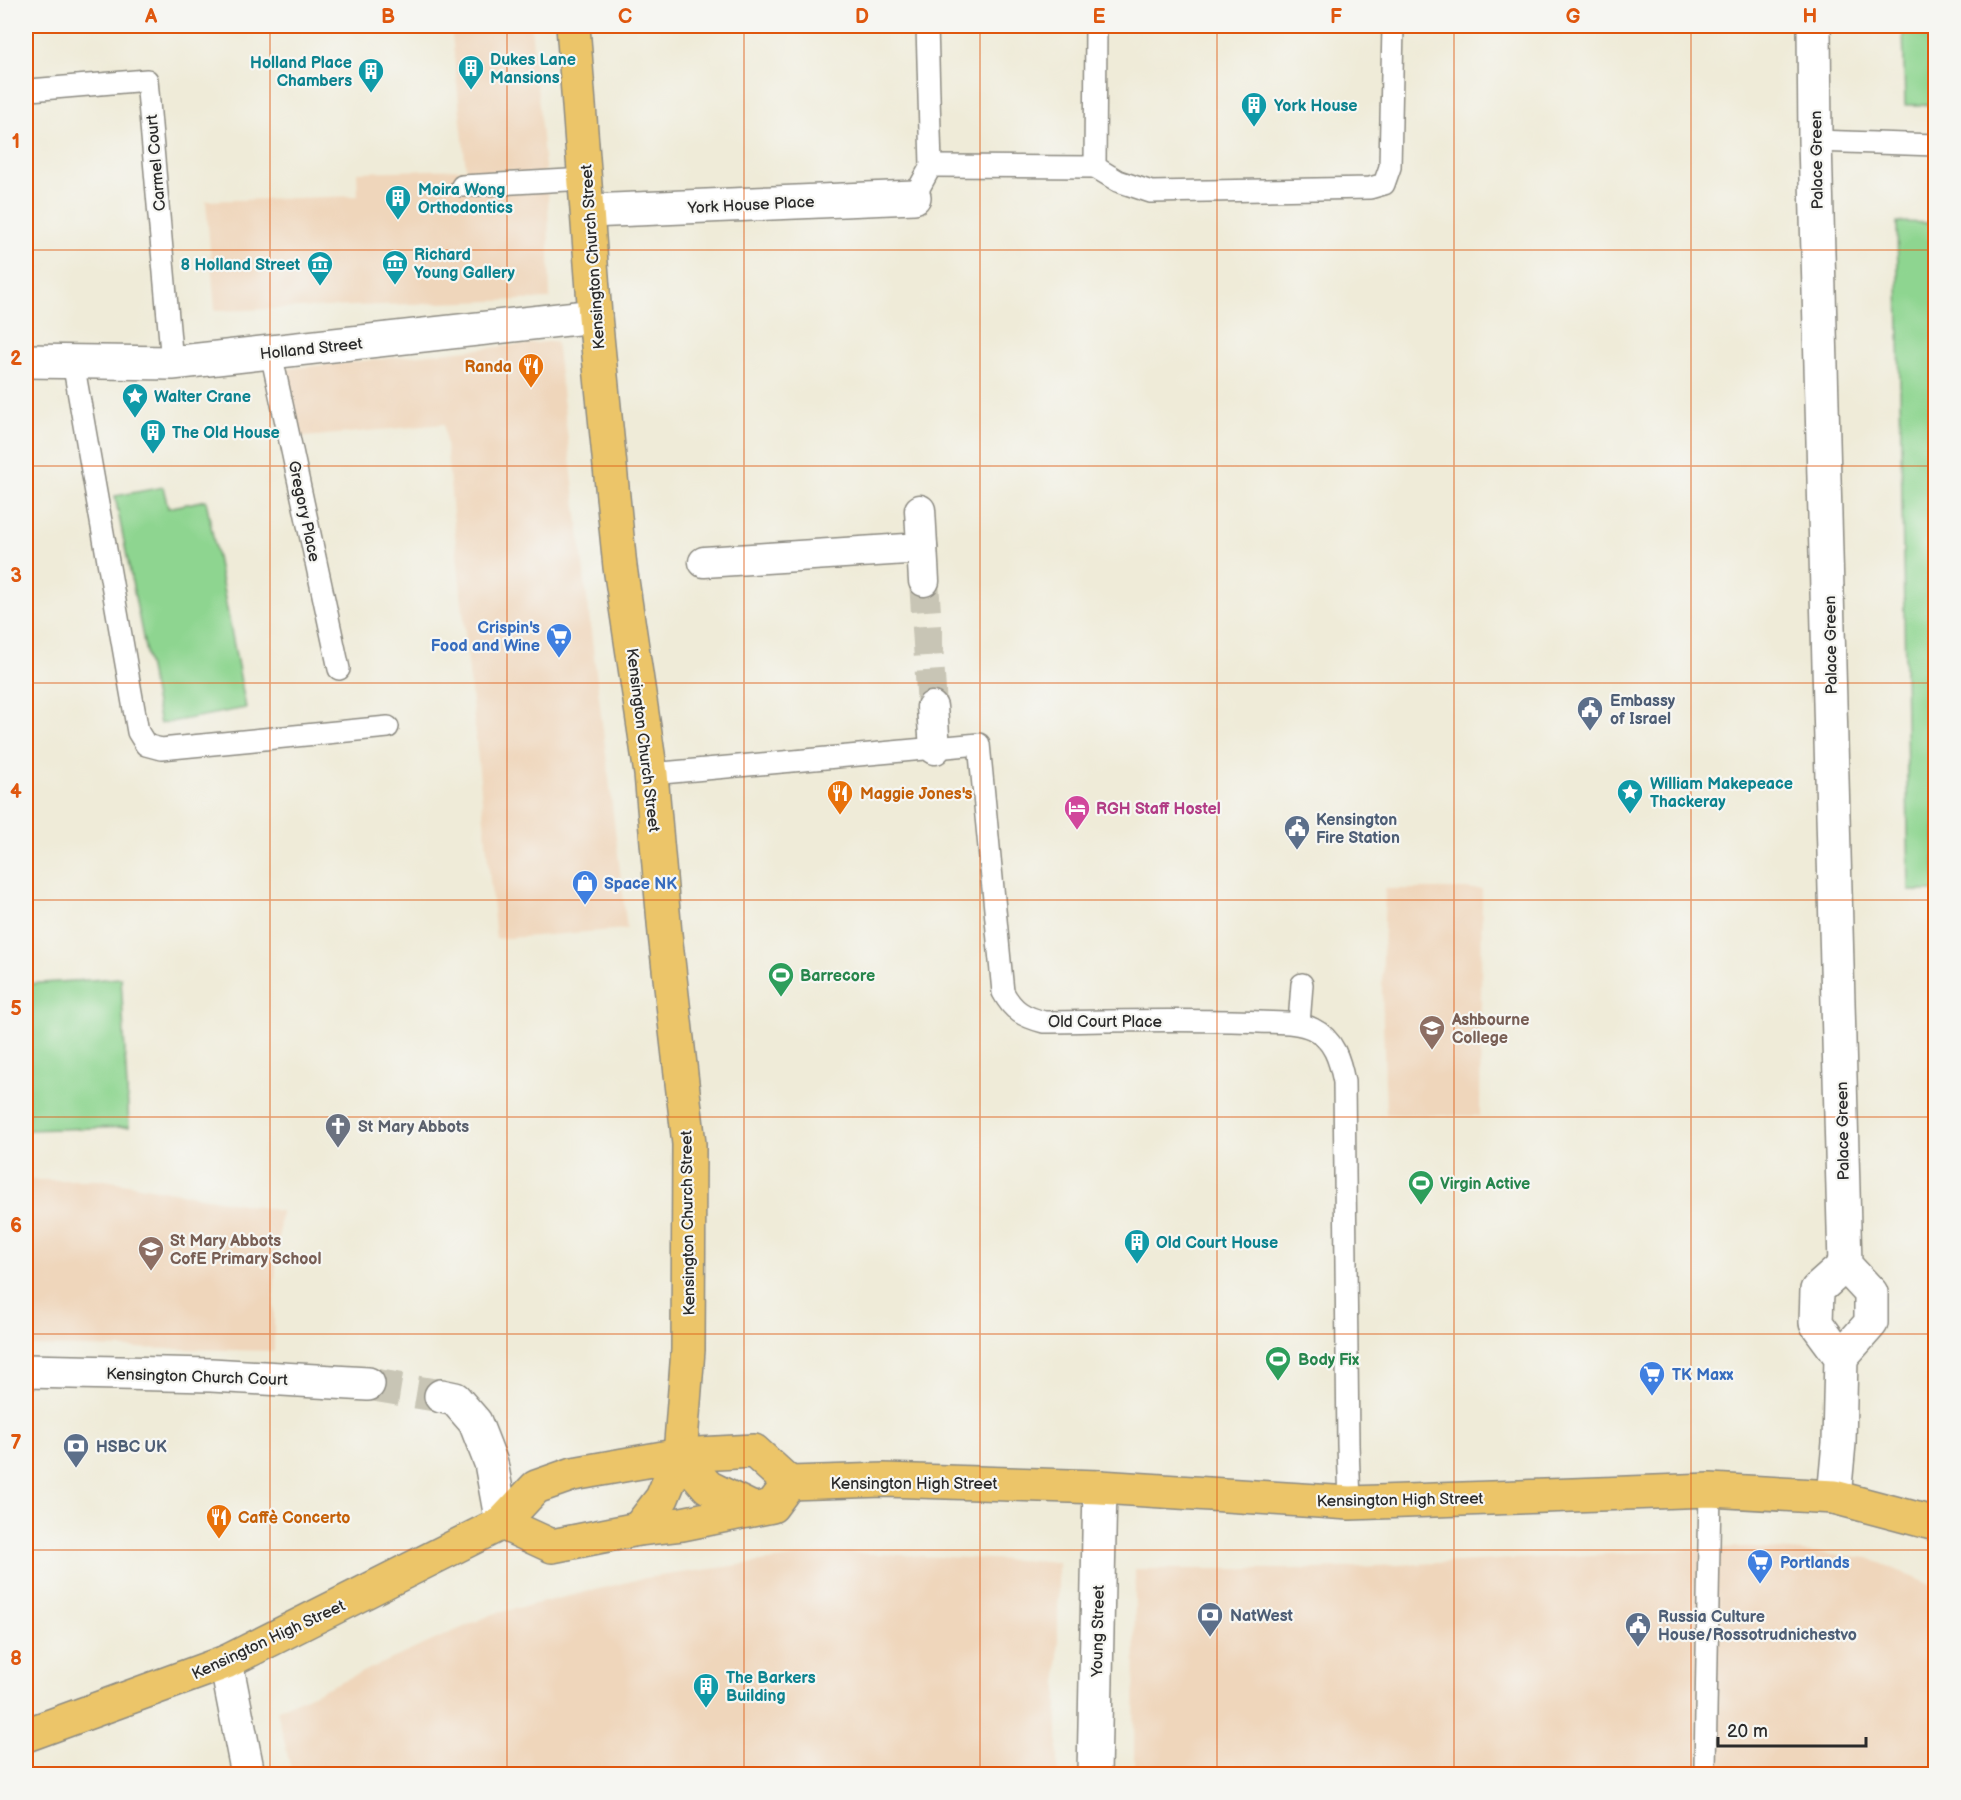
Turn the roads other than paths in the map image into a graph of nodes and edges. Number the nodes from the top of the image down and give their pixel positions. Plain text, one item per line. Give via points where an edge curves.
1 (573, 26) edge
2 (927, 26) edge
3 (1096, 26) edge
4 (1393, 26) edge
5 (1814, 26) edge
6 (30, 90) dead end
7 (1815, 141) junction
8 (1935, 145) edge
9 (931, 166) junction
10 (1095, 167) junction
11 (462, 186) dead end
12 (587, 195) junction
13 (914, 197) joint
14 (595, 316) junction
15 (271, 352) junction
16 (26, 361) edge
17 (73, 362) junction
18 (172, 363) junction
19 (920, 510) dead end
20 (922, 548) junction
21 (704, 561) dead end
22 (924, 581) tunnel mouth
23 (339, 669) dead end
24 (932, 707) tunnel mouth
25 (388, 727) dead end
26 (935, 748) junction
27 (651, 774) junction
28 (1302, 984) dead end
29 (1299, 1024) junction
30 (1845, 1265) junction
31 (1842, 1357) junction
32 (26, 1371) edge
33 (368, 1384) tunnel mouth
34 (441, 1396) tunnel mouth
35 (680, 1455) junction
36 (789, 1483) junction
37 (1100, 1487) junction
38 (1710, 1490) junction
39 (1834, 1497) junction
40 (1350, 1503) junction
41 (753, 1509) junction
42 (502, 1523) junction
43 (1935, 1524) edge
44 (638, 1529) junction
45 (226, 1662) junction
46 (26, 1735) edge
47 (1705, 1768) dead end
48 (248, 1774) edge
49 (1094, 1774) edge

1 - 12 main road, Kensington Church Street
2 - 9 lane
3 - 10 lane
4 - 10 lane via 1390,167 1384,184 1370,188 1151,192 1118,181
5 - 7 street, Palace Green
6 - 18 lane, Carmel Court via 147,80
7 - 8 lane
7 - 30 street, Palace Green
9 - 10 lane
9 - 13 lane
11 - 12 lane
12 - 13 street, York House Place
12 - 14 main road, Kensington Church Street
14 - 15 street, Holland Street
14 - 27 main road, Kensington Church Street via 620,567
15 - 18 street, Holland Street
15 - 23 lane, Gregory Place
16 - 17 street, Holland Street
17 - 18 street, Holland Street
17 - 25 lane via 138,732 146,745 161,748
19 - 20 street
20 - 21 street
20 - 22 street
24 - 26 street
26 - 27 lane, Old Court Place
26 - 29 lane, Old Court Place via 979,744 1003,992 1018,1013 1044,1022
27 - 35 main road, Kensington Church Street via 689,1144 688,1350
28 - 29 lane
29 - 40 lane, Old Court Place via 1328,1040 1339,1059 1344,1082
30 - 31 street via 1871,1293 1871,1323
30 - 31 street via 1817,1290 1816,1323
31 - 39 street
32 - 33 street, Kensington Church Court via 211,1375
34 - 42 street via 455,1399 475,1422 491,1463
35 - 36 main road, Kensington High Street via 754,1451
35 - 41 main road via 708,1487
35 - 42 main road, Kensington High Street via 573,1474 536,1487
35 - 44 main road, Kensington Church Street via 662,1498
36 - 37 main road, Kensington High Street via 884,1480
36 - 41 main road via 772,1506
37 - 40 main road, Kensington High Street
37 - 49 street, Young Street
38 - 39 main road, Kensington High Street
38 - 40 main road, Kensington High Street
38 - 47 lane
39 - 43 main road, Kensington High Street
41 - 44 main road
42 - 44 main road via 552,1546
42 - 45 main road, Kensington High Street
45 - 46 main road, Kensington High Street
45 - 48 street

